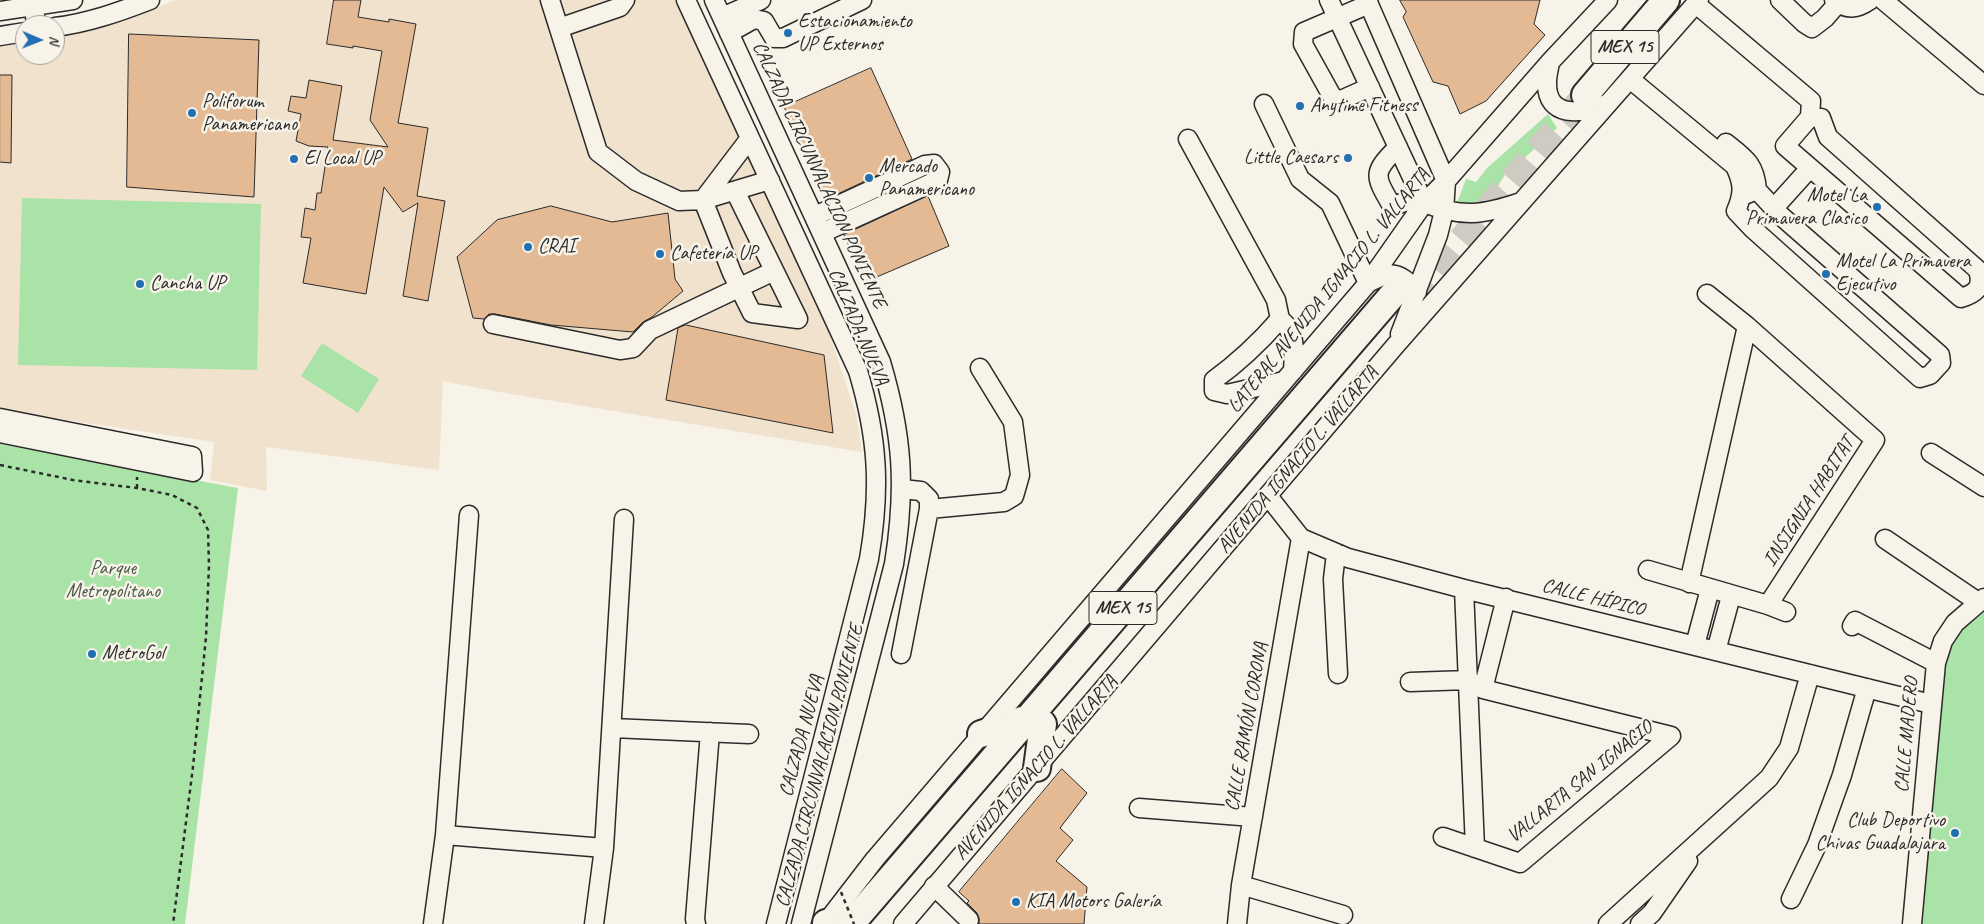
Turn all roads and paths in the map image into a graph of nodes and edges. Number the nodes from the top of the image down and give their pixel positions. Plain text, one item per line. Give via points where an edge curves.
1 (73, 0) edge
2 (150, 0) edge
3 (550, 0) edge
4 (625, 0) edge
5 (686, 0) edge
6 (714, 0) edge
7 (862, 0) edge
8 (1329, 0) edge
9 (1608, 0) edge
10 (1645, 0) edge
11 (1666, 0) edge
12 (1780, 0) edge
13 (1870, 0) edge
14 (1883, 0) edge
15 (759, 1) edge
16 (1700, 1) edge
17 (1368, 2) edge
18 (1836, 2) edge
19 (34, 6) junction
20 (114, 6) edge
21 (0, 11) edge
22 (35, 15) edge
23 (1338, 19) junction
24 (764, 21) junction
25 (725, 25) junction
26 (65, 26) edge
27 (559, 28) junction
28 (15, 34) edge
29 (0, 36) edge
30 (1550, 62) junction
31 (1634, 75) junction
32 (1984, 85) edge
33 (1370, 87) junction
34 (1588, 94) junction
35 (1264, 104) dead end
36 (1816, 118) junction
37 (750, 138) junction
38 (1188, 139) dead end
39 (1398, 147) junction
40 (1810, 168) junction
41 (770, 180) junction
42 (1446, 181) junction
43 (735, 190) junction
44 (1750, 193) junction
45 (703, 200) junction
46 (1422, 200) junction
47 (1522, 202) junction
48 (1392, 206) junction
49 (1444, 211) junction
50 (1777, 211) junction
51 (814, 216) junction
52 (1411, 222) junction
53 (822, 233) junction
54 (1758, 233) junction
55 (774, 271) junction
56 (1368, 283) junction
57 (738, 286) junction
58 (1707, 294) dead end
59 (1406, 295) junction
60 (1280, 319) junction
61 (493, 324) dead end
62 (1747, 326) junction
63 (1395, 346) junction
64 (980, 368) dead end
65 (1288, 376) junction
66 (0, 418) edge
67 (0, 433) edge
68 (1930, 453) dead end
69 (0, 465) edge
70 (1984, 487) edge
71 (902, 489) junction
72 (1268, 496) junction
73 (929, 509) junction
74 (469, 515) dead end
75 (624, 519) dead end
76 (899, 528) junction
77 (874, 530) junction
78 (1301, 538) junction
79 (1885, 539) dead end
80 (1336, 553) junction
81 (1648, 570) dead end
82 (1689, 583) junction
83 (1464, 589) junction
84 (1710, 589) junction
85 (1731, 596) junction
86 (1506, 598) junction
87 (1981, 600) edge
88 (1768, 605) junction
89 (1786, 612) dead end
90 (1852, 626) dead end
91 (1695, 645) junction
92 (1716, 651) junction
93 (901, 654) dead end
94 (1936, 663) junction
95 (1338, 674) dead end
96 (1810, 674) junction
97 (1410, 682) dead end
98 (1476, 684) junction
99 (1867, 688) junction
100 (1931, 704) junction
101 (1036, 721) junction
102 (612, 728) junction
103 (710, 732) junction
104 (749, 734) dead end
105 (982, 734) junction
106 (816, 768) junction
107 (1037, 768) junction
108 (839, 774) junction
109 (1139, 808) dead end
110 (1253, 817) junction
111 (445, 835) junction
112 (1706, 835) junction
113 (1443, 837) dead end
114 (604, 848) junction
115 (1475, 848) junction
116 (1241, 885) junction
117 (934, 886) junction
118 (841, 892) dead end
119 (1791, 899) dead end
120 (1343, 915) dead end
121 (969, 920) dead end
122 (174, 924) edge
123 (433, 924) edge
124 (594, 924) edge
125 (696, 924) edge
126 (776, 924) edge
127 (830, 924) edge
128 (871, 924) edge
129 (903, 924) edge
130 (1237, 924) edge
131 (1608, 924) edge
132 (1640, 924) edge
133 (1912, 924) edge

1 - 19 street
2 - 20 street
3 - 27 street
4 - 27 street via 620,7
5 - 37 street, CALZADA NUEVA
6 - 25 street, CALZADA CIRCUNVALACION PONIENTE
7 - 24 street via 783,38 774,38
8 - 23 street
9 - 30 street, LATERAL AVENIDA IGNACIO L. VALLARTA
10 - 34 highway, AVENIDA IGNACIO L. VALLARTA / MEX 15
11 - 34 highway, AVENIDA IGNACIO L. VALLARTA / MEX 15
12 - 18 street via 1812,28 1825,18
13 - 18 street via 1855,8 1843,7
14 - 32 street
15 - 24 street
15 - 25 street
16 - 31 street, AVENIDA IGNACIO L. VALLARTA
16 - 36 street via 1811,101
17 - 23 street
17 - 42 street
19 - 21 street
19 - 22 street
20 - 26 street via 79,24
23 - 33 street
23 - 33 street via 1304,32 1303,44 1333,98 1341,100
24 - 25 street via 754,19
25 - 51 street, CALZADA CIRCUNVALACION PONIENTE
27 - 45 street via 598,152 636,181 679,201
28 - 29 street
30 - 34 street via 1548,92 1561,109 1591,110
30 - 42 street, LATERAL AVENIDA IGNACIO L. VALLARTA
31 - 34 street, AVENIDA IGNACIO L. VALLARTA
31 - 44 street via 1735,166
33 - 39 street
34 - 47 street, AVENIDA IGNACIO L. VALLARTA
35 - 56 street via 1300,179 1330,203
36 - 40 street via 1785,146
36 - 40 street via 1828,137 1978,270 1981,279 1978,288 1961,298
37 - 41 street, CALZADA NUEVA
37 - 45 street
38 - 60 street via 1276,300
39 - 46 street
39 - 48 street via 1381,164 1378,182
40 - 50 street
41 - 43 street
41 - 77 street, CALZADA NUEVA via 858,370 876,462
42 - 46 street, LATERAL AVENIDA IGNACIO L. VALLARTA
42 - 49 street
43 - 45 street
43 - 55 street
44 - 50 street
44 - 54 street via 1736,211
45 - 57 street
46 - 48 street
46 - 49 street
46 - 52 street, LATERAL AVENIDA IGNACIO L. VALLARTA
47 - 49 street via 1484,214
47 - 63 street, AVENIDA IGNACIO L. VALLARTA
48 - 52 street
49 - 59 street via 1438,235
50 - 54 street via 1765,232
50 - 54 street via 1940,355 1941,363 1930,375 1920,378
51 - 53 street, CALZADA CIRCUNVALACION PONIENTE
51 - 53 street via 925,165 934,164 940,172 938,180
52 - 56 street, LATERAL AVENIDA IGNACIO L. VALLARTA
53 - 71 street, CALZADA CIRCUNVALACION PONIENTE via 883,370 896,421
55 - 57 street
55 - 57 street via 798,319 752,313
56 - 59 street via 1392,273 1405,279
56 - 65 street, LATERAL AVENIDA IGNACIO L. VALLARTA
57 - 61 street via 650,330 633,348 620,350
58 - 62 street, INSIGNIA HABITAT
59 - 63 street
59 - 101 highway, AVENIDA IGNACIO L. VALLARTA / MEX 15
60 - 65 street via 1289,326 1294,343
60 - 65 street via 1263,339 1214,380 1214,391 1227,394
62 - 82 street
62 - 88 street, INSIGNIA HABITAT via 1875,440
63 - 72 street, AVENIDA IGNACIO L. VALLARTA
64 - 73 street via 1013,422 1020,475 1014,496 1004,502
65 - 105 street, LATERAL AVENIDA IGNACIO L. VALLARTA
66 - 67 street via 192,456 193,472
68 - 70 street
69 - 122 path via 172,495 197,508 208,530 206,637
71 - 73 street via 921,491 929,499
71 - 76 street, CALZADA CIRCUNVALACION PONIENTE
72 - 78 street, CALLE HÍPICO
72 - 107 street, AVENIDA IGNACIO L. VALLARTA
73 - 93 street
74 - 111 street
75 - 102 street
76 - 77 street
76 - 108 street, CALZADA CIRCUNVALACION PONIENTE via 894,564
77 - 106 street, CALZADA NUEVA
78 - 80 street, CALLE HÍPICO
78 - 110 street, CALLE RAMÓN CORONA
79 - 87 street
80 - 83 street, CALLE HÍPICO
80 - 95 street via 1333,579
81 - 82 street
82 - 84 street
83 - 86 street, CALLE HÍPICO
83 - 98 street, VALLARTA SAN IGNACIO
84 - 85 street
84 - 91 street
85 - 88 street
85 - 92 street
86 - 91 street, CALLE HÍPICO
86 - 98 street, VALLARTA SAN IGNACIO
87 - 94 street, CALLE MADERO via 1955,623 1942,641
88 - 89 street
90 - 94 street via 1855,621
91 - 92 street, CALLE HÍPICO
92 - 96 street, CALLE HÍPICO
94 - 100 street, CALLE MADERO
96 - 99 street, CALLE HÍPICO
96 - 112 street via 1789,748 1769,778
97 - 98 street, VALLARTA SAN IGNACIO
98 - 115 street, VALLARTA SAN IGNACIO
98 - 115 street, VALLARTA SAN IGNACIO via 1670,736 1520,863
99 - 100 street, CALLE HÍPICO
99 - 119 street via 1818,845
100 - 133 street, CALLE MADERO
101 - 105 highway
101 - 107 highway
101 - 127 highway, AVENIDA IGNACIO L. VALLARTA / MEX 15
101 - 128 highway, AVENIDA IGNACIO L. VALLARTA / MEX 15
102 - 103 street
102 - 114 street
103 - 104 street
103 - 125 street
105 - 127 street via 875,859
106 - 108 street
106 - 126 street, CALZADA NUEVA
107 - 117 street, AVENIDA IGNACIO L. VALLARTA
108 - 127 street, CALZADA CIRCUNVALACION PONIENTE
109 - 110 street
110 - 116 street, CALLE RAMÓN CORONA
111 - 114 street
111 - 123 street
112 - 131 street
112 - 132 street via 1652,913
113 - 115 street, VALLARTA SAN IGNACIO
114 - 124 street
116 - 120 street
116 - 130 street, CALLE RAMÓN CORONA
117 - 121 street
117 - 129 street, AVENIDA IGNACIO L. VALLARTA
118 - 127 path, bridge

